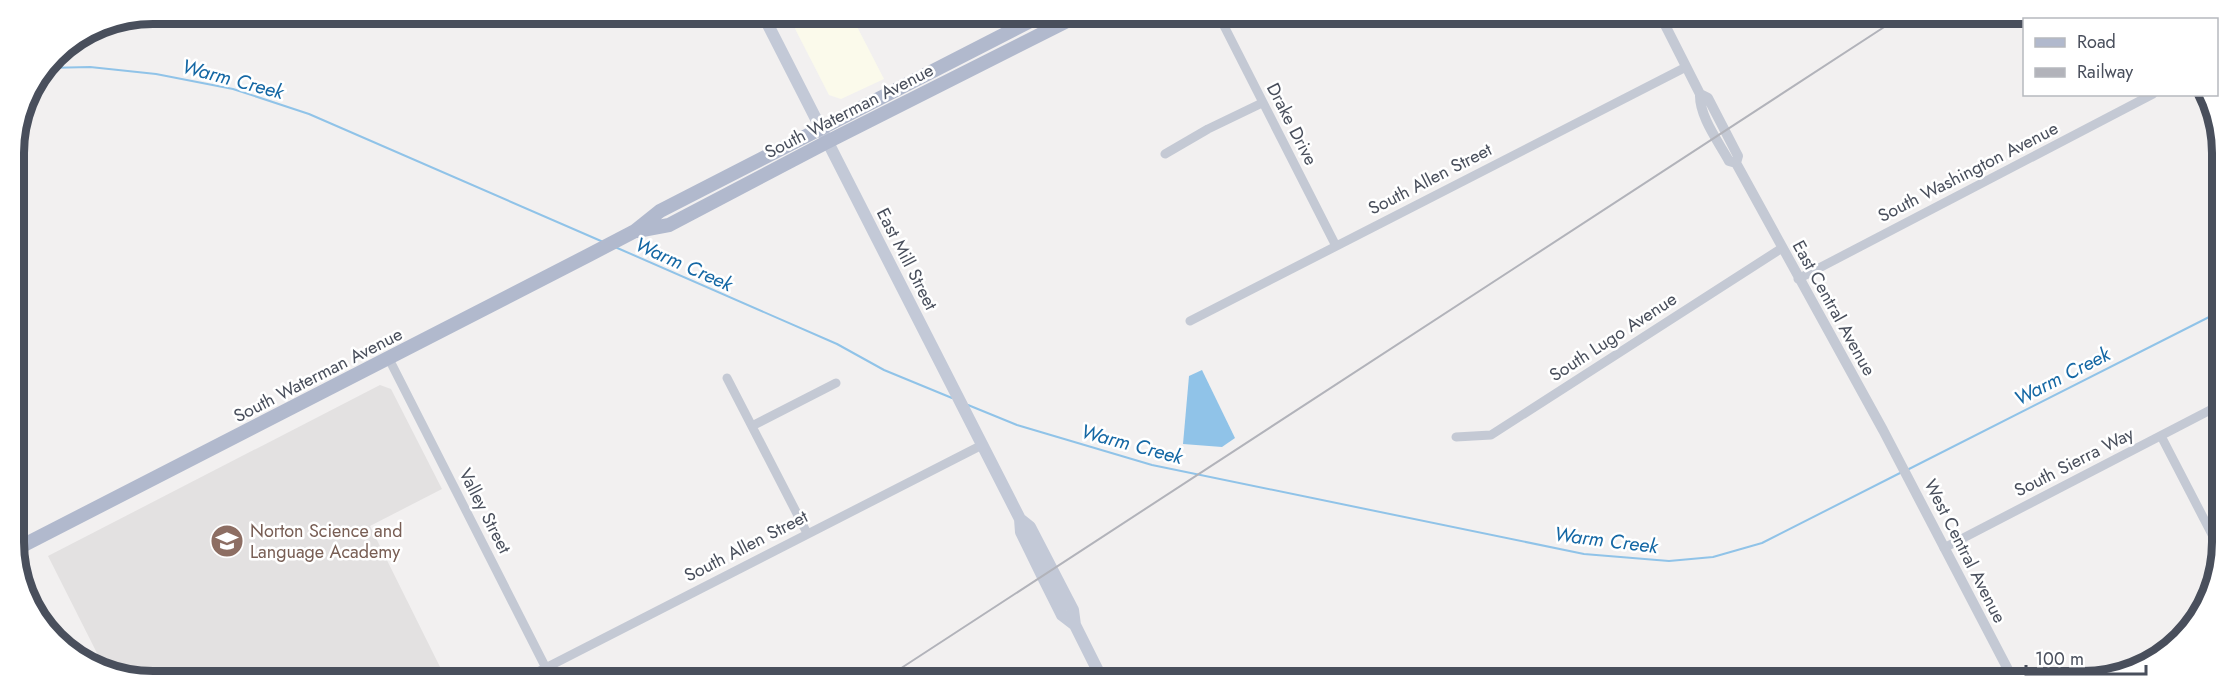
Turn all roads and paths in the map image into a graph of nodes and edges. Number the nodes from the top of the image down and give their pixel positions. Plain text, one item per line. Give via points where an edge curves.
1 (768, 24) edge
2 (1024, 24) edge
3 (1061, 24) edge
4 (1223, 24) edge
5 (1665, 24) edge
6 (1686, 66) junction
7 (2149, 96) edge
8 (1262, 103) junction
9 (820, 128) junction
10 (827, 142) junction
11 (1165, 154) dead end
12 (742, 168) junction
13 (669, 225) junction
14 (635, 231) junction
15 (1336, 246) junction
16 (1782, 248) junction
17 (1798, 279) junction
18 (1190, 321) dead end
19 (389, 359) junction
20 (728, 378) dead end
21 (836, 383) dead end
22 (2212, 409) edge
23 (752, 426) junction
24 (2161, 436) junction
25 (1456, 437) dead end
26 (982, 444) junction
27 (1903, 468) joint
28 (807, 533) junction
29 (2212, 534) edge
30 (24, 545) edge
31 (1944, 548) junction
32 (546, 667) junction
33 (538, 671) edge
34 (548, 671) edge
35 (1098, 671) edge
36 (2009, 671) edge

1 - 9 main road, East Mill Street
2 - 9 main road, South Waterman Avenue
3 - 10 main road, South Waterman Avenue
4 - 8 street, Drake Drive
5 - 6 street, East Central Avenue
6 - 15 street, South Allen Street
6 - 16 street, East Central Avenue via 1712,129 1729,161 1736,163
7 - 17 street, South Washington Avenue
8 - 11 street
8 - 15 street, Drake Drive
9 - 10 main road, East Mill Street
9 - 12 main road, South Waterman Avenue
10 - 13 main road, South Waterman Avenue
10 - 26 main road, East Mill Street
12 - 13 main road via 734,182 668,216
12 - 14 main road, South Waterman Avenue via 660,211
13 - 14 main road, South Waterman Avenue
14 - 19 main road, South Waterman Avenue
15 - 18 street, South Allen Street
16 - 17 street, East Central Avenue
16 - 25 street, South Lugo Avenue via 1491,435
17 - 27 street, East Central Avenue
19 - 30 main road, South Waterman Avenue
19 - 32 street, Valley Street
20 - 23 street
21 - 23 street
22 - 24 street, South Sierra Way
23 - 28 street
24 - 29 street
24 - 31 street, South Sierra Way
26 - 28 street, South Allen Street
26 - 35 main road, East Mill Street via 1062,615 1075,625
27 - 31 street, West Central Avenue
28 - 32 street, South Allen Street
31 - 36 street, West Central Avenue
32 - 33 street, South Allen Street
32 - 34 street, Valley Street

